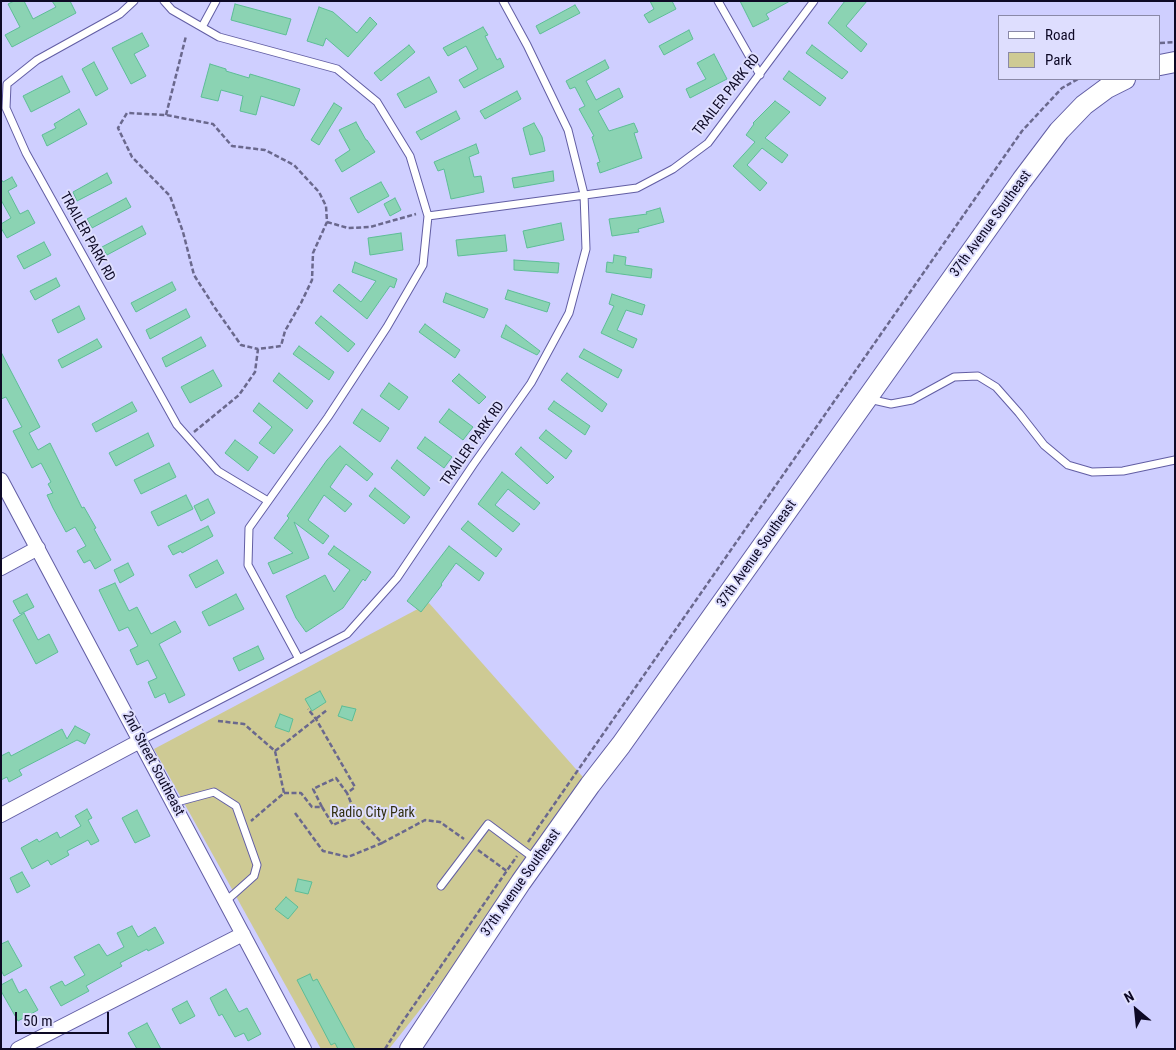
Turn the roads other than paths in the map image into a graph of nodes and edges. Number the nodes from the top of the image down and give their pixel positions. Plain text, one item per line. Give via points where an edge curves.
1 (134, 1) edge
2 (164, 1) edge
3 (216, 1) edge
4 (503, 1) edge
5 (718, 1) edge
6 (814, 1) edge
7 (202, 27) junction
8 (1175, 62) edge
9 (1161, 65) edge
10 (760, 75) junction
11 (1123, 80) edge
12 (584, 194) junction
13 (428, 216) junction
14 (867, 398) junction
15 (1175, 460) edge
16 (1, 480) edge
17 (268, 501) junction
18 (38, 548) junction
19 (1, 568) edge
20 (299, 659) junction
21 (140, 741) junction
22 (173, 803) junction
23 (1, 815) edge
24 (530, 855) junction
25 (440, 886) dead end
26 (226, 901) junction
27 (243, 934) junction
28 (18, 1049) edge
29 (304, 1049) edge
30 (410, 1049) edge

1 - 17 lane, TRAILER PARK RD via 120,14 37,60 7,84 6,108 26,153 177,425 218,472
2 - 7 lane via 172,10
3 - 7 lane
4 - 12 lane, TRAILER PARK RD via 568,130
5 - 10 lane
6 - 10 lane, TRAILER PARK RD
7 - 13 lane via 219,37 337,69 377,102 410,156
8 - 9 street
10 - 12 lane, TRAILER PARK RD via 708,143 673,169 637,188
11 - 14 street, 37th Avenue Southeast via 1084,105 1059,131
12 - 13 lane, TRAILER PARK RD
12 - 20 lane, TRAILER PARK RD via 586,249 569,312 531,383 397,578 347,634
13 - 17 lane via 424,266 339,401
14 - 15 lane via 891,404 912,400 954,377 978,376 996,387 1044,445 1068,465 1092,472
14 - 24 street, 37th Avenue Southeast via 761,549
16 - 18 street, 2nd Street Southeast
17 - 20 lane via 249,528 248,564
18 - 19 street
18 - 21 street, 2nd Street Southeast
20 - 21 lane, TRAILER PARK RD
21 - 22 street, 2nd Street Southeast
21 - 23 street
22 - 26 street, 2nd Street Southeast
22 - 26 lane via 214,792 236,806 258,865 254,876
24 - 25 lane via 488,824
24 - 30 street, 37th Avenue Southeast
26 - 27 street, 2nd Street Southeast
27 - 28 street
27 - 29 street, 2nd Street Southeast

